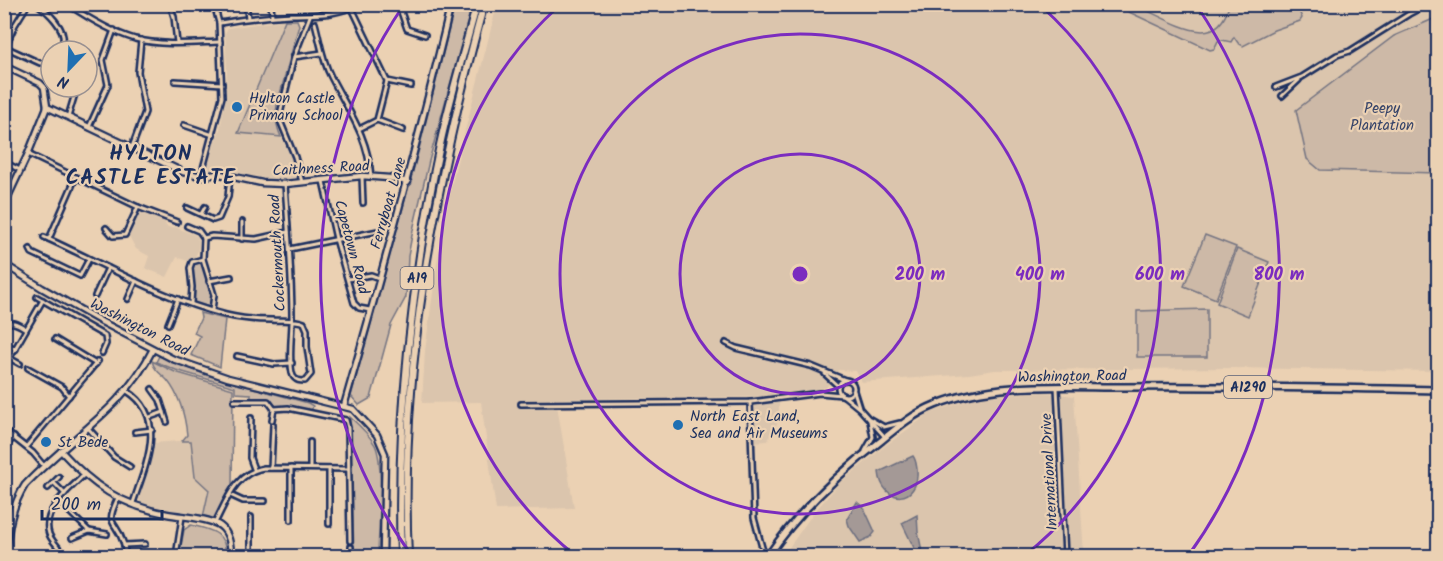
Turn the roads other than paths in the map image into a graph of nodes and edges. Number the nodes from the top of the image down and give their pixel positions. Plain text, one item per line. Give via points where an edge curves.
1 (27, 4) edge
2 (37, 4) edge
3 (67, 4) edge
4 (170, 4) edge
5 (214, 4) edge
6 (246, 4) edge
7 (271, 4) edge
8 (360, 4) edge
9 (393, 4) edge
10 (451, 4) edge
11 (477, 4) edge
12 (484, 4) edge
13 (1428, 4) edge
14 (352, 8) junction
15 (272, 16) junction
16 (310, 16) junction
17 (248, 18) junction
18 (219, 23) junction
19 (315, 23) dead end
20 (114, 30) junction
21 (425, 35) dead end
22 (63, 39) edge
23 (141, 40) junction
24 (220, 42) junction
25 (177, 43) junction
26 (5, 48) edge
27 (322, 53) junction
28 (294, 57) junction
29 (39, 63) edge
30 (4, 66) edge
31 (1302, 77) junction
32 (175, 81) dead end
33 (387, 81) junction
34 (222, 84) junction
35 (411, 86) dead end
36 (1276, 87) dead end
37 (1282, 96) dead end
38 (73, 99) edge
39 (47, 107) junction
40 (68, 117) junction
41 (377, 120) junction
42 (184, 125) dead end
43 (89, 127) junction
44 (359, 129) junction
45 (403, 130) dead end
46 (213, 135) junction
47 (132, 147) junction
48 (28, 154) junction
49 (4, 162) edge
50 (20, 170) junction
51 (201, 176) junction
52 (230, 176) junction
53 (362, 176) junction
54 (76, 177) junction
55 (371, 177) junction
56 (323, 180) junction
57 (408, 182) junction
58 (302, 183) junction
59 (285, 184) junction
60 (363, 203) dead end
61 (4, 205) edge
62 (138, 207) junction
63 (205, 207) dead end
64 (187, 208) dead end
65 (201, 214) junction
66 (177, 222) dead end
67 (242, 222) dead end
68 (187, 226) dead end
69 (106, 228) dead end
70 (288, 231) junction
71 (378, 231) dead end
72 (44, 237) dead end
73 (204, 238) junction
74 (49, 239) junction
75 (242, 239) junction
76 (336, 239) junction
77 (30, 249) dead end
78 (290, 249) junction
79 (89, 259) junction
80 (203, 259) junction
81 (4, 264) edge
82 (108, 268) junction
83 (231, 277) dead end
84 (379, 278) junction
85 (348, 279) junction
86 (209, 281) junction
87 (136, 282) junction
88 (95, 296) dead end
89 (37, 297) dead end
90 (178, 298) junction
91 (128, 299) dead end
92 (43, 300) junction
93 (191, 303) junction
94 (212, 310) junction
95 (370, 310) junction
96 (4, 312) edge
97 (292, 321) junction
98 (168, 324) dead end
99 (6, 325) edge
100 (26, 329) junction
101 (55, 339) dead end
102 (726, 343) dead end
103 (4, 344) edge
104 (16, 349) junction
105 (153, 349) junction
106 (102, 353) dead end
107 (237, 356) dead end
108 (10, 359) junction
109 (292, 363) junction
110 (20, 364) dead end
111 (4, 368) edge
112 (28, 368) dead end
113 (822, 371) junction
114 (845, 380) junction
115 (838, 387) junction
116 (1057, 387) junction
117 (152, 389) dead end
118 (854, 389) junction
119 (1438, 390) edge
120 (127, 391) junction
121 (831, 393) junction
122 (69, 396) junction
123 (843, 396) junction
124 (234, 401) dead end
125 (750, 402) junction
126 (521, 405) dead end
127 (344, 406) junction
128 (274, 409) junction
129 (860, 409) junction
130 (164, 412) junction
131 (150, 417) junction
132 (251, 418) dead end
133 (868, 418) junction
134 (909, 419) junction
135 (272, 420) dead end
136 (168, 422) dead end
137 (273, 425) dead end
138 (88, 428) junction
139 (4, 430) edge
140 (152, 430) junction
141 (135, 432) dead end
142 (14, 437) junction
143 (885, 437) junction
144 (310, 442) dead end
145 (26, 447) junction
146 (4, 448) edge
147 (61, 451) junction
148 (862, 455) junction
149 (44, 466) junction
150 (130, 467) dead end
151 (271, 468) junction
152 (291, 468) junction
153 (310, 468) junction
154 (329, 468) junction
155 (254, 469) junction
156 (348, 469) junction
157 (84, 475) junction
158 (59, 477) dead end
159 (54, 483) junction
160 (48, 488) dead end
161 (65, 494) junction
162 (230, 495) junction
163 (118, 498) junction
164 (58, 501) junction
165 (265, 501) dead end
166 (132, 504) junction
167 (4, 510) edge
168 (12, 513) junction
169 (182, 517) junction
170 (251, 517) dead end
171 (291, 520) dead end
172 (215, 524) junction
173 (329, 524) dead end
174 (88, 531) junction
175 (107, 534) dead end
176 (72, 538) dead end
177 (350, 541) dead end
178 (145, 543) dead end
179 (124, 545) junction
180 (351, 547) dead end
181 (763, 551) dead end
182 (5, 556) edge
183 (65, 556) edge
184 (125, 556) edge
185 (176, 556) edge
186 (231, 556) edge
187 (251, 556) edge
188 (351, 556) edge
189 (383, 556) edge
190 (401, 556) edge
191 (409, 556) edge
192 (768, 556) edge
193 (1065, 556) edge

1 - 26 street
2 - 22 street via 61,30
3 - 20 street
4 - 25 street
5 - 18 street
6 - 17 street
7 - 15 street
8 - 14 street
9 - 21 street via 400,9 407,29
10 - 57 street, Ferryboat Lane
11 - 190 highway, A19 via 440,144 415,293 400,478
12 - 191 highway, A19 via 447,147 422,295 410,437
13 - 31 street
14 - 16 street
14 - 33 street
15 - 16 street
15 - 17 street
16 - 28 street
17 - 18 street
18 - 24 street
19 - 27 street
20 - 23 street
20 - 43 street via 103,60 108,85
23 - 25 street
23 - 47 street via 138,72 145,112
24 - 25 street
24 - 34 street
26 - 29 street
27 - 28 street
27 - 44 street
28 - 58 street via 279,118
30 - 39 street via 40,82
31 - 36 street
31 - 37 street
32 - 34 street
33 - 35 street
33 - 41 street
34 - 46 street
38 - 40 street
39 - 40 street, Caithness Road
39 - 48 street
40 - 43 street, Caithness Road
41 - 44 street
41 - 45 street
42 - 46 street
43 - 47 street, Caithness Road
44 - 55 street
46 - 51 street
47 - 51 street, Caithness Road via 183,172
48 - 50 street
48 - 54 street
49 - 50 street
50 - 61 street
51 - 52 street, Caithness Road
52 - 59 street, Caithness Road
52 - 65 street via 228,197 219,218 213,220
53 - 55 street, Caithness Road
53 - 56 street, Caithness Road
53 - 60 street
54 - 62 street
54 - 74 street
55 - 57 street, Caithness Road
56 - 58 street, Caithness Road
56 - 76 street, Capetown Road
57 - 84 street, Ferryboat Lane
58 - 59 street, Caithness Road
59 - 70 street, Cockermouth Road
62 - 66 street
62 - 69 street via 125,235 112,236
63 - 65 street
64 - 65 street
67 - 75 street
68 - 73 street
70 - 75 street
70 - 78 street, Cockermouth Road
71 - 76 street
72 - 74 street
73 - 75 street
73 - 80 street
74 - 79 street
76 - 78 street
76 - 85 street, Capetown Road
77 - 79 street via 80,276
78 - 97 street, Cockermouth Road
79 - 82 street
80 - 86 street
80 - 93 street via 192,262 190,268
81 - 105 street, Washington Road
82 - 87 street
82 - 88 street
83 - 86 street
84 - 85 street via 371,275
84 - 95 street, Ferryboat Lane
85 - 95 street, Capetown Road via 354,303
86 - 94 street via 214,296
87 - 90 street
87 - 91 street
89 - 92 street
90 - 93 street
90 - 98 street
92 - 100 street
92 - 106 street via 105,336
93 - 94 street
94 - 97 street via 246,319
95 - 127 street, Ferryboat Lane
96 - 99 street
97 - 109 street, Cockermouth Road
97 - 109 street, Cockermouth Road via 304,323 308,330 308,380 301,382 294,377
99 - 100 street via 15,323
100 - 104 street
101 - 122 street via 97,362
102 - 113 street
103 - 104 street
104 - 108 street
105 - 120 street
105 - 127 street, Washington Road via 217,374
107 - 109 street via 274,364
108 - 110 street
108 - 111 street
112 - 122 street via 62,387
113 - 114 street
113 - 115 street
114 - 115 street
114 - 118 street
115 - 121 street
115 - 123 street
116 - 119 main road, Washington Road / A1290
116 - 134 main road, Washington Road / A1290 via 965,395
116 - 193 street, International Drive
117 - 130 street
118 - 123 street via 852,394
118 - 129 street
120 - 131 street
120 - 138 street
121 - 123 street
121 - 125 street
122 - 145 street
123 - 129 street
124 - 128 street via 268,401
125 - 126 street
125 - 181 street via 754,518
127 - 189 street via 369,424 385,454
128 - 135 street
128 - 156 street via 288,408 346,420
129 - 133 street
130 - 131 street
130 - 136 street
131 - 140 street
132 - 155 street via 250,458
133 - 134 street via 887,427
133 - 143 street
133 - 148 street via 873,437
134 - 143 main road, Washington Road / A1290
137 - 151 street
138 - 147 street
138 - 150 street via 114,457
139 - 142 street
140 - 141 street
140 - 166 street
142 - 145 street
142 - 146 street
143 - 148 main road, Washington Road / A1290
144 - 153 street
145 - 149 street
147 - 149 street
147 - 157 street
148 - 192 main road, Washington Road / A1290 via 822,491
149 - 168 street via 18,496
151 - 152 street
151 - 155 street
152 - 153 street
152 - 171 street
153 - 154 street
154 - 156 street
154 - 173 street
155 - 162 street via 237,481
156 - 177 street
157 - 161 street
157 - 163 street
158 - 159 street
159 - 160 street
159 - 161 street
161 - 164 street
162 - 165 street via 243,501
162 - 172 street
163 - 166 street
163 - 179 street via 111,520
164 - 174 street
164 - 183 street via 48,527
166 - 169 street
167 - 168 street
168 - 182 street
169 - 172 street
169 - 185 street
170 - 187 street
172 - 186 street via 228,537
174 - 175 street
174 - 176 street
178 - 179 street
179 - 184 street
180 - 188 street

